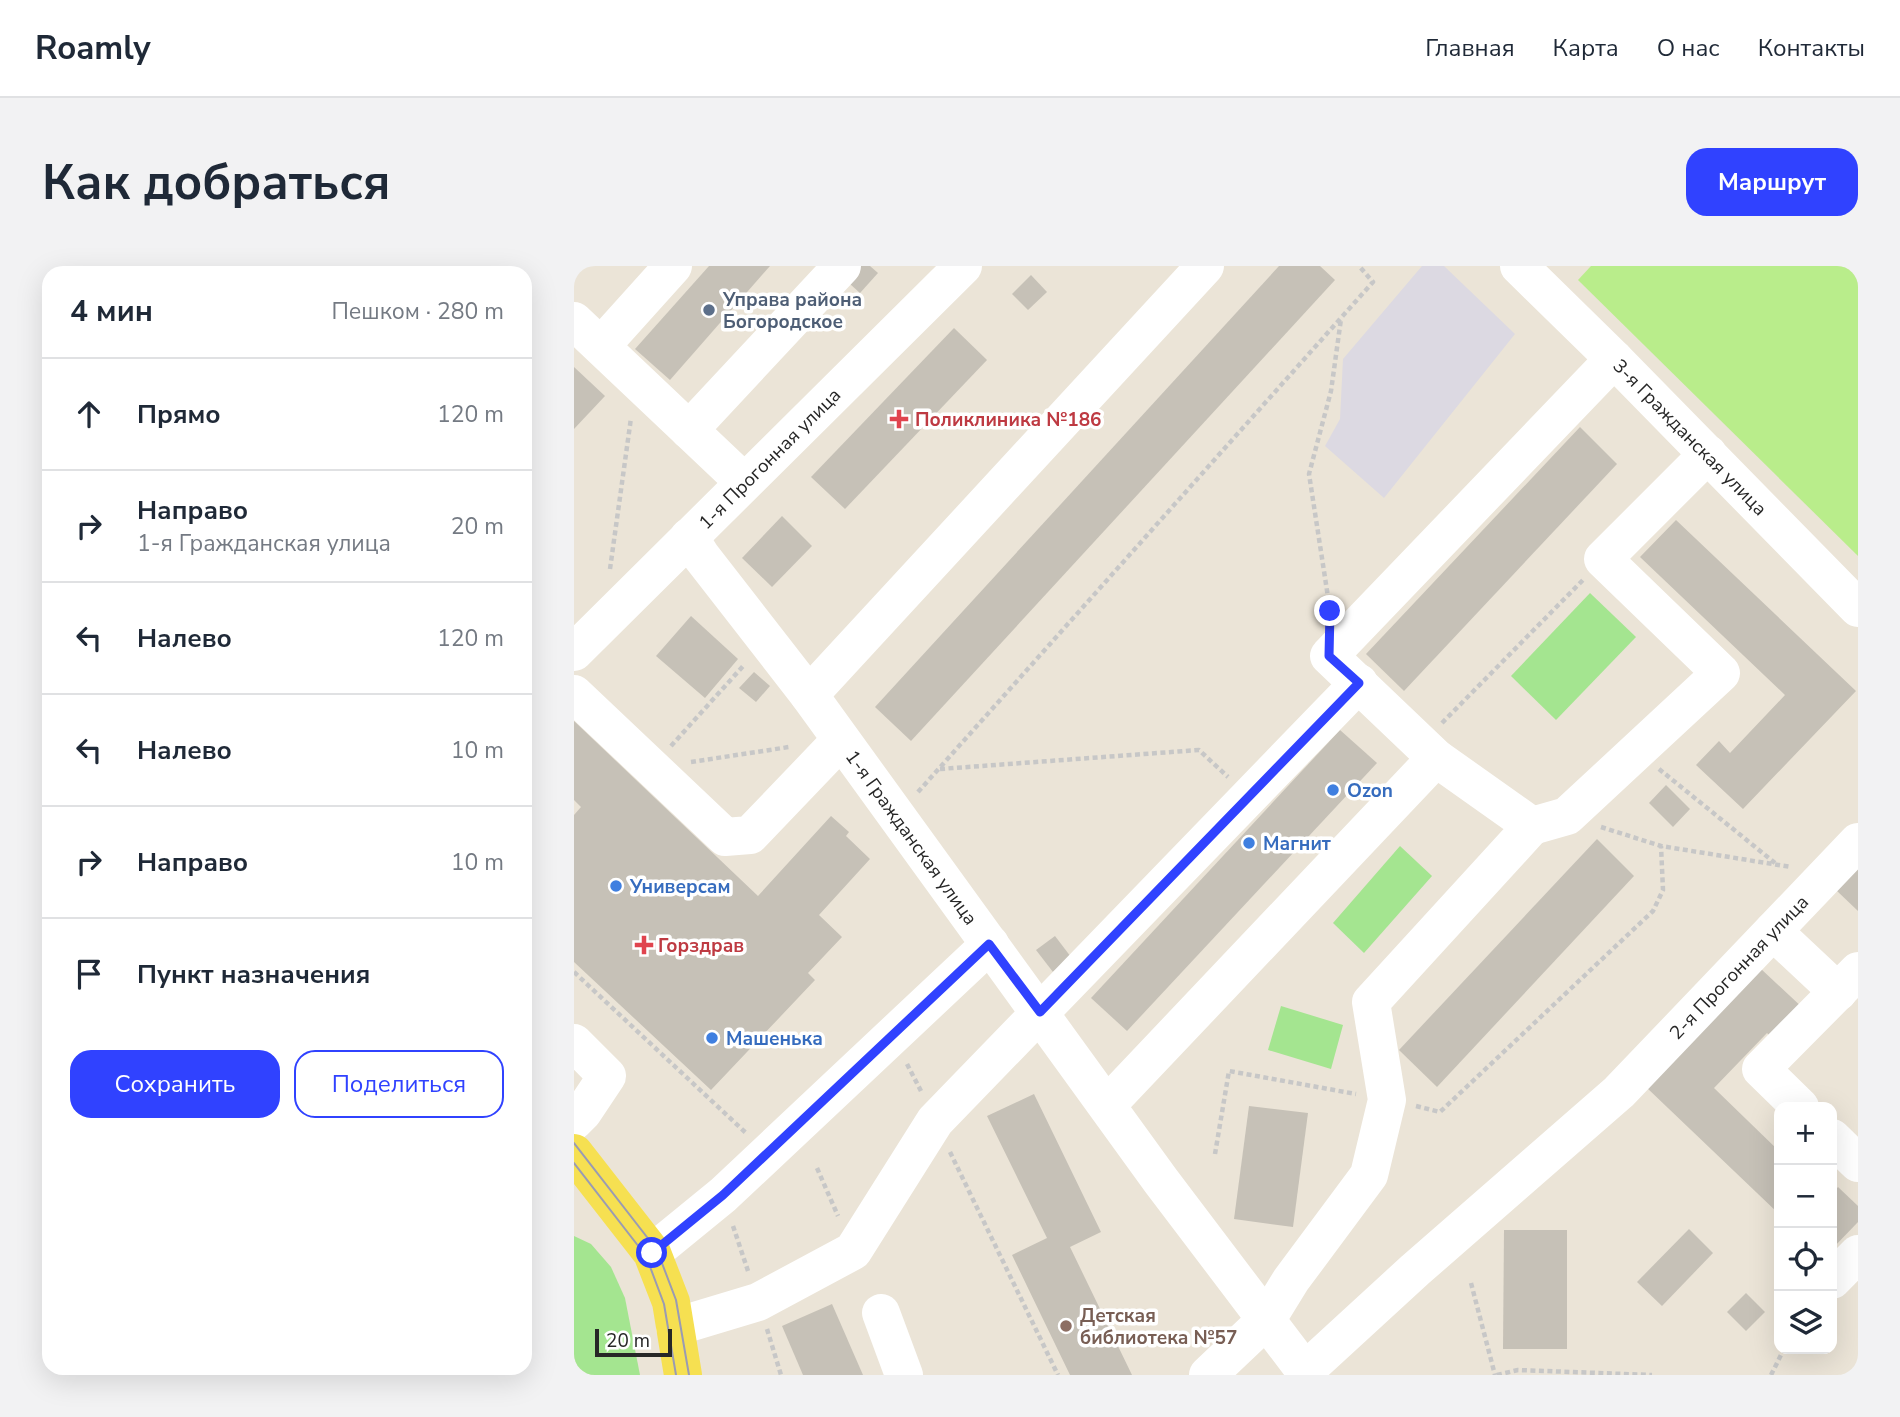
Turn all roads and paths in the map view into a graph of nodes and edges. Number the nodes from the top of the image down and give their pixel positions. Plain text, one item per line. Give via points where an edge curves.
1 (673, 266) edge
2 (842, 266) edge
3 (963, 266) edge
4 (1205, 266) edge
5 (1359, 266) edge
6 (1519, 266) edge
7 (1342, 317) junction
8 (588, 334) edge
9 (1614, 359) junction
10 (633, 405) dead end
11 (689, 430) junction
12 (1708, 454) junction
13 (744, 482) junction
14 (689, 537) junction
15 (1602, 559) junction
16 (609, 577) dead end
17 (1852, 589) edge
18 (766, 640) junction
19 (574, 652) edge
20 (1329, 656) junction
21 (1359, 683) junction
22 (574, 694) edge
23 (809, 695) junction
24 (841, 740) junction
25 (1429, 751) junction
26 (1637, 751) junction
27 (652, 768) junction
28 (939, 769) junction
29 (1249, 797) junction
30 (897, 816) junction
31 (1550, 821) junction
32 (1858, 842) edge
33 (1661, 846) junction
34 (1777, 865) junction
35 (1829, 873) junction
36 (1773, 931) junction
37 (989, 944) junction
38 (574, 972) edge
39 (1848, 981) edge
40 (1040, 1012) junction
41 (894, 1036) junction
42 (574, 1043) edge
43 (1387, 1100) junction
44 (1795, 1102) edge
45 (1107, 1105) junction
46 (574, 1121) edge
47 (935, 1121) junction
48 (1837, 1143) edge
49 (574, 1153) edge
50 (767, 1153) junction
51 (1214, 1154) dead end
52 (1858, 1163) edge
53 (652, 1253) junction
54 (1858, 1254) edge
55 (1837, 1275) edge
56 (1471, 1283) dead end
57 (881, 1312) dead end
58 (1267, 1319) junction
59 (675, 1327) junction
60 (1782, 1354) edge
61 (1306, 1373) edge
62 (683, 1375) edge
63 (904, 1375) edge
64 (1058, 1375) edge
65 (1208, 1375) edge
66 (1496, 1375) edge
67 (1652, 1375) edge
68 (1771, 1375) edge

1 - 8 street
2 - 11 street
3 - 13 street, 1-я Прогонная улица
4 - 23 street
5 - 7 path via 1373,282
6 - 9 street, 3-я Гражданская улица
7 - 20 path via 1331,391 1308,474 1330,611
7 - 28 path
8 - 11 street
9 - 12 street, 3-я Гражданская улица
9 - 20 street
10 - 16 path
11 - 13 street
12 - 15 street
12 - 17 street, 3-я Гражданская улица
13 - 14 street, 1-я Прогонная улица
14 - 18 street, 1-я Гражданская улица
14 - 19 street, 1-я Прогонная улица
15 - 25 path
15 - 26 street via 1721,673
18 - 23 street, 1-я Гражданская улица
18 - 27 path
20 - 21 street
21 - 25 street
21 - 29 street
22 - 27 street
23 - 24 street, 1-я Гражданская улица
24 - 27 path
24 - 27 street via 750,835 725,837
24 - 30 street, 1-я Гражданская улица
25 - 31 street
25 - 45 street
26 - 31 street
26 - 34 path
28 - 29 path via 1199,750
28 - 30 path
29 - 40 street
30 - 37 street, 1-я Гражданская улица
31 - 33 path
31 - 43 street via 1371,1002
32 - 35 street, 2-я Прогонная улица
33 - 34 path
33 - 43 path via 1663,890 1653,911 1440,1112
34 - 35 path
35 - 36 street, 2-я Прогонная улица
36 - 39 street
36 - 61 street, 2-я Прогонная улица via 1619,1092 1415,1270
37 - 40 street, 1-я Гражданская улица
37 - 41 street
38 - 50 path
39 - 44 street via 1760,1069
40 - 45 street, 1-я Гражданская улица
40 - 47 street
41 - 47 path
41 - 50 street
42 - 46 street via 607,1076
43 - 51 path via 1229,1071
43 - 58 street via 1369,1175
45 - 58 street, 1-я Гражданская улица
47 - 59 street via 853,1251 758,1302
47 - 64 path
48 - 52 street
49 - 53 main road
50 - 53 street
53 - 59 main road via 671,1302
54 - 55 street
56 - 66 path
57 - 63 street
58 - 61 street, 1-я Гражданская улица
58 - 65 street
59 - 62 main road
60 - 68 path
66 - 67 path via 1518,1370

